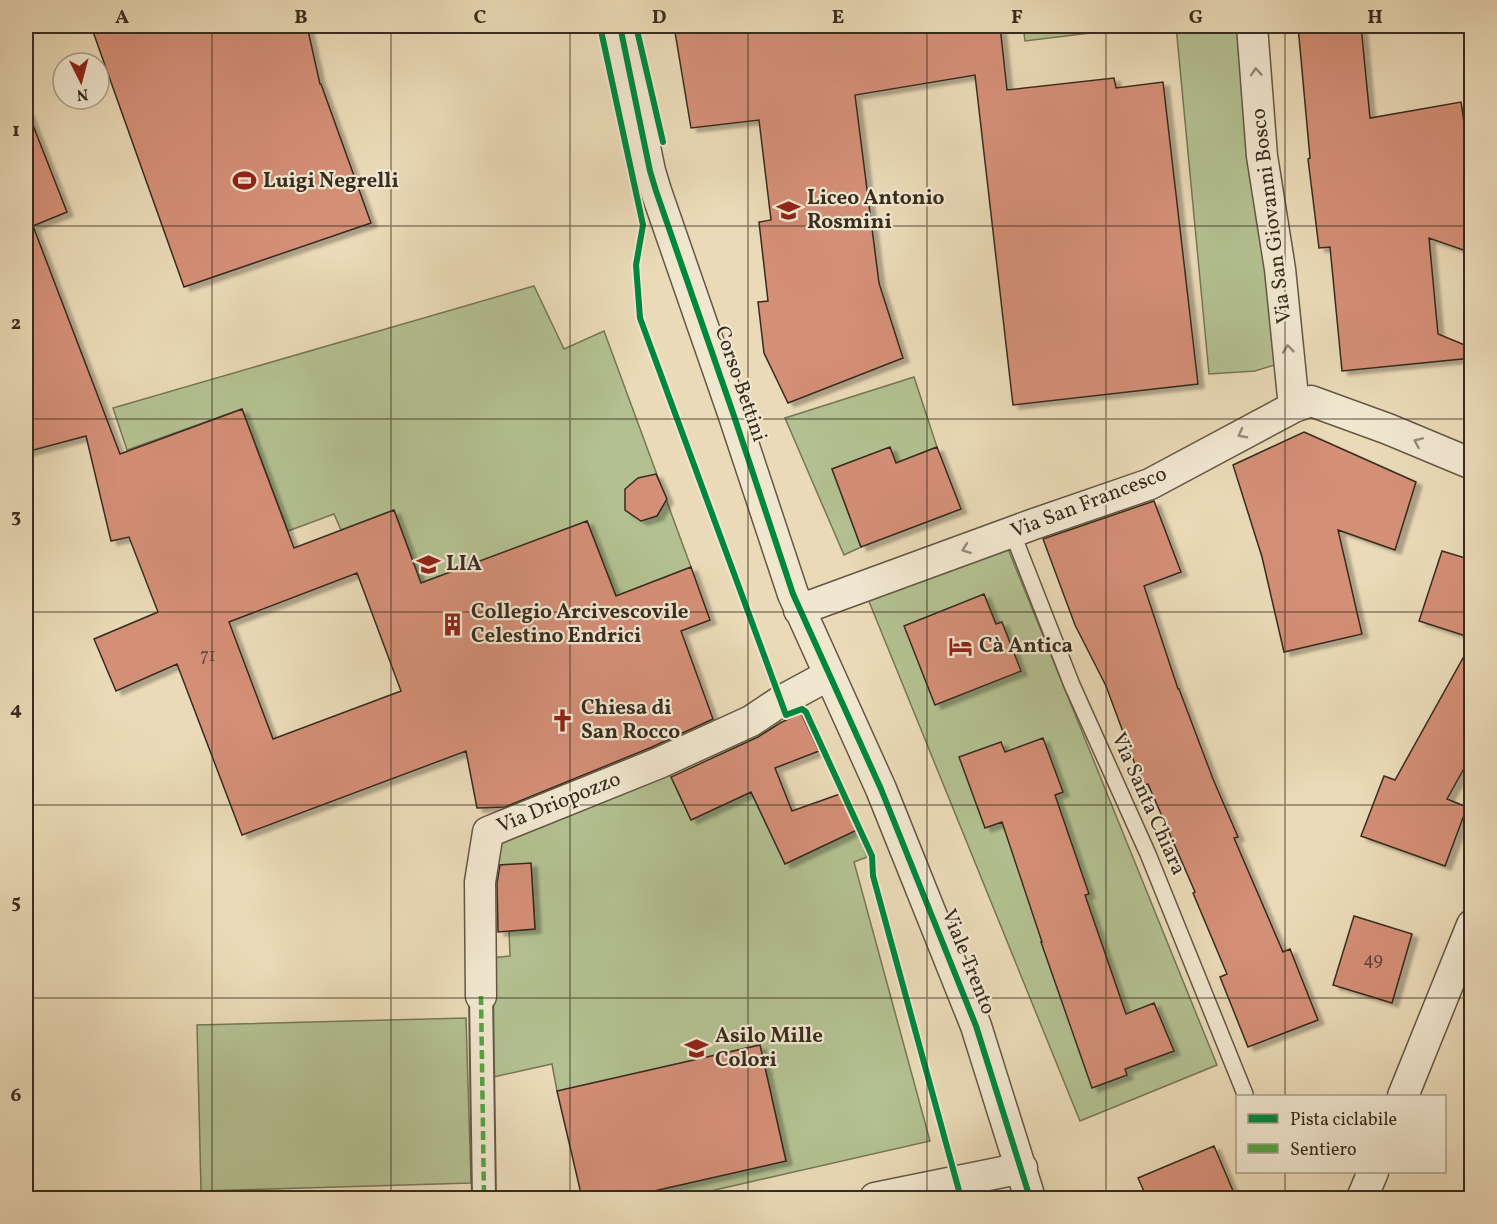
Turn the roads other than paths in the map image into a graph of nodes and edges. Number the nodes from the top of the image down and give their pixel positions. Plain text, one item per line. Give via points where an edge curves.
1 (620, 26) edge
2 (1252, 26) edge
3 (1294, 407) junction
4 (1472, 464) edge
5 (1012, 532) junction
6 (799, 610) junction
7 (829, 675) junction
8 (860, 744) joint
9 (1472, 925) edge
10 (481, 996) joint
11 (1245, 1094) dead end
12 (1403, 1095) edge
13 (1022, 1168) junction
14 (1373, 1173) edge
15 (484, 1198) edge
16 (876, 1198) edge
17 (1030, 1198) edge
18 (1362, 1198) edge

1 - 6 street, Corso Bettini via 650,171
3 -> 2 street, Via San Giovanni Bosco via 1280,270 1262,156
4 -> 3 street, Via San Francesco via 1311,401
3 -> 5 street, Via San Francesco via 1150,484
5 -> 6 street, Via San Francesco
5 - 11 lane, Via Santa Chiara via 1072,685 1148,854
6 - 7 street, Corso Bettini
7 - 8 street, Corso Bettini
7 - 10 street, Via Driopozzo via 751,721 488,832 480,882
8 - 13 street, Viale Trento via 976,1026
9 - 12 street
10 - 15 street, Via Driopozzo
13 - 16 street
13 - 17 street, Viale Trento
14 - 18 street

